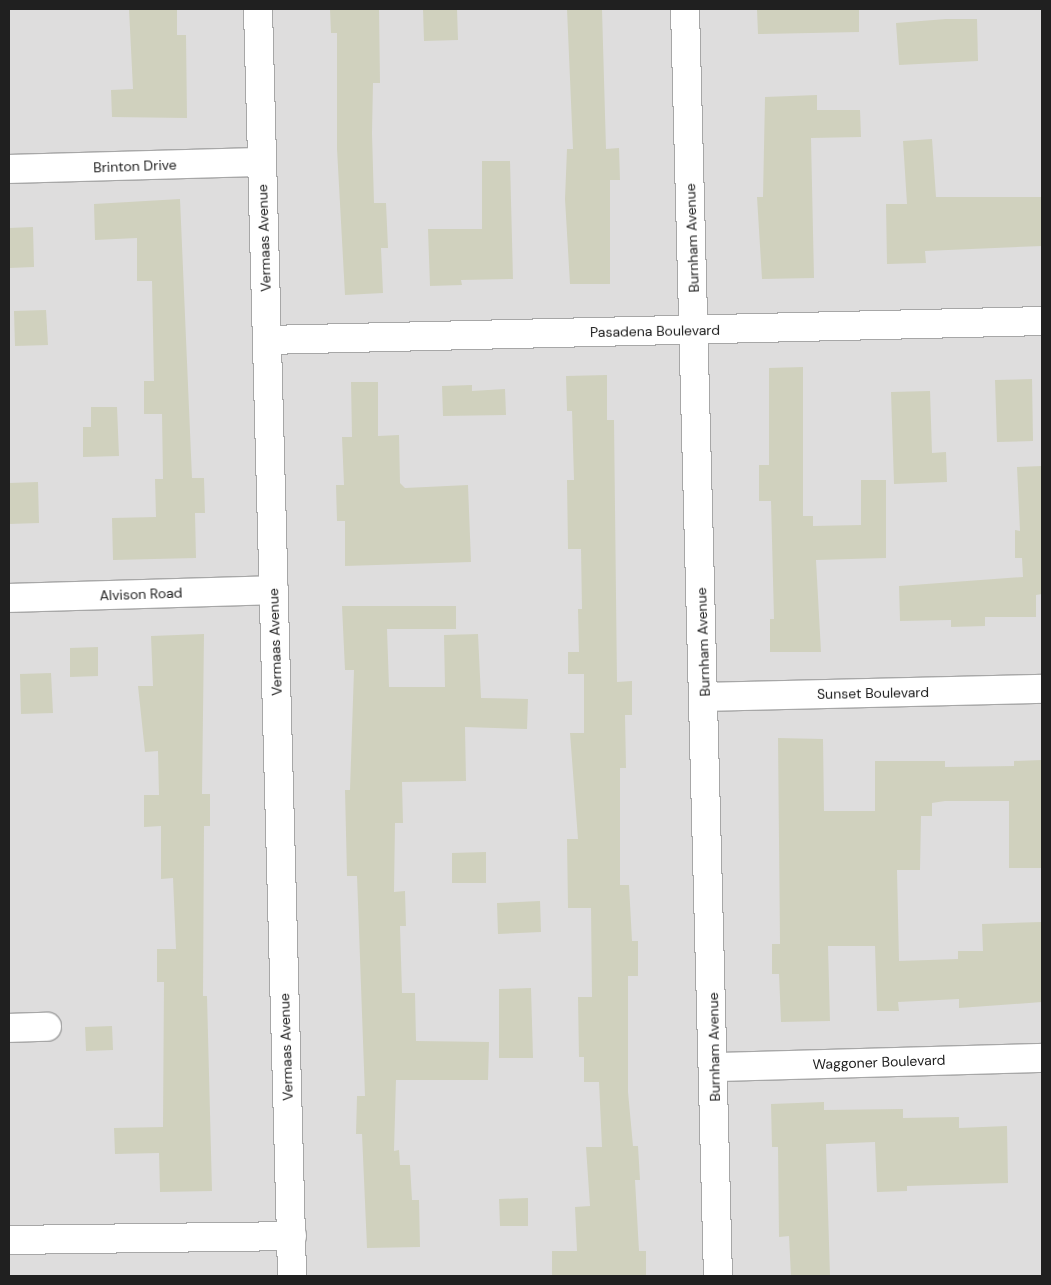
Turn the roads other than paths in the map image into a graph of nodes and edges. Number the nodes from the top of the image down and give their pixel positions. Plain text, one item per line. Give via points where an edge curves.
1 (258, 9) edge
2 (685, 9) edge
3 (262, 162) junction
4 (9, 169) edge
5 (1042, 321) edge
6 (694, 330) junction
7 (267, 340) junction
8 (274, 590) junction
9 (9, 598) edge
10 (1042, 689) edge
11 (705, 697) junction
12 (47, 1027) dead end
13 (9, 1028) edge
14 (1042, 1058) edge
15 (715, 1067) junction
16 (292, 1236) junction
17 (9, 1240) edge
18 (292, 1276) edge
19 (718, 1276) edge

1 - 3 street, Vermaas Avenue
2 - 6 street, Burnham Avenue
3 - 4 street, Brinton Drive
3 - 7 street, Vermaas Avenue
5 - 6 street, Pasadena Boulevard
6 - 7 street, Pasadena Boulevard
6 - 11 street, Burnham Avenue
7 - 8 street, Vermaas Avenue
8 - 9 street, Alvison Road
8 - 16 street, Vermaas Avenue
10 - 11 street, Sunset Boulevard
11 - 15 street, Burnham Avenue
12 - 13 street
14 - 15 street, Waggoner Boulevard
15 - 19 street, Burnham Avenue
16 - 17 street
16 - 18 street, Vermaas Avenue

